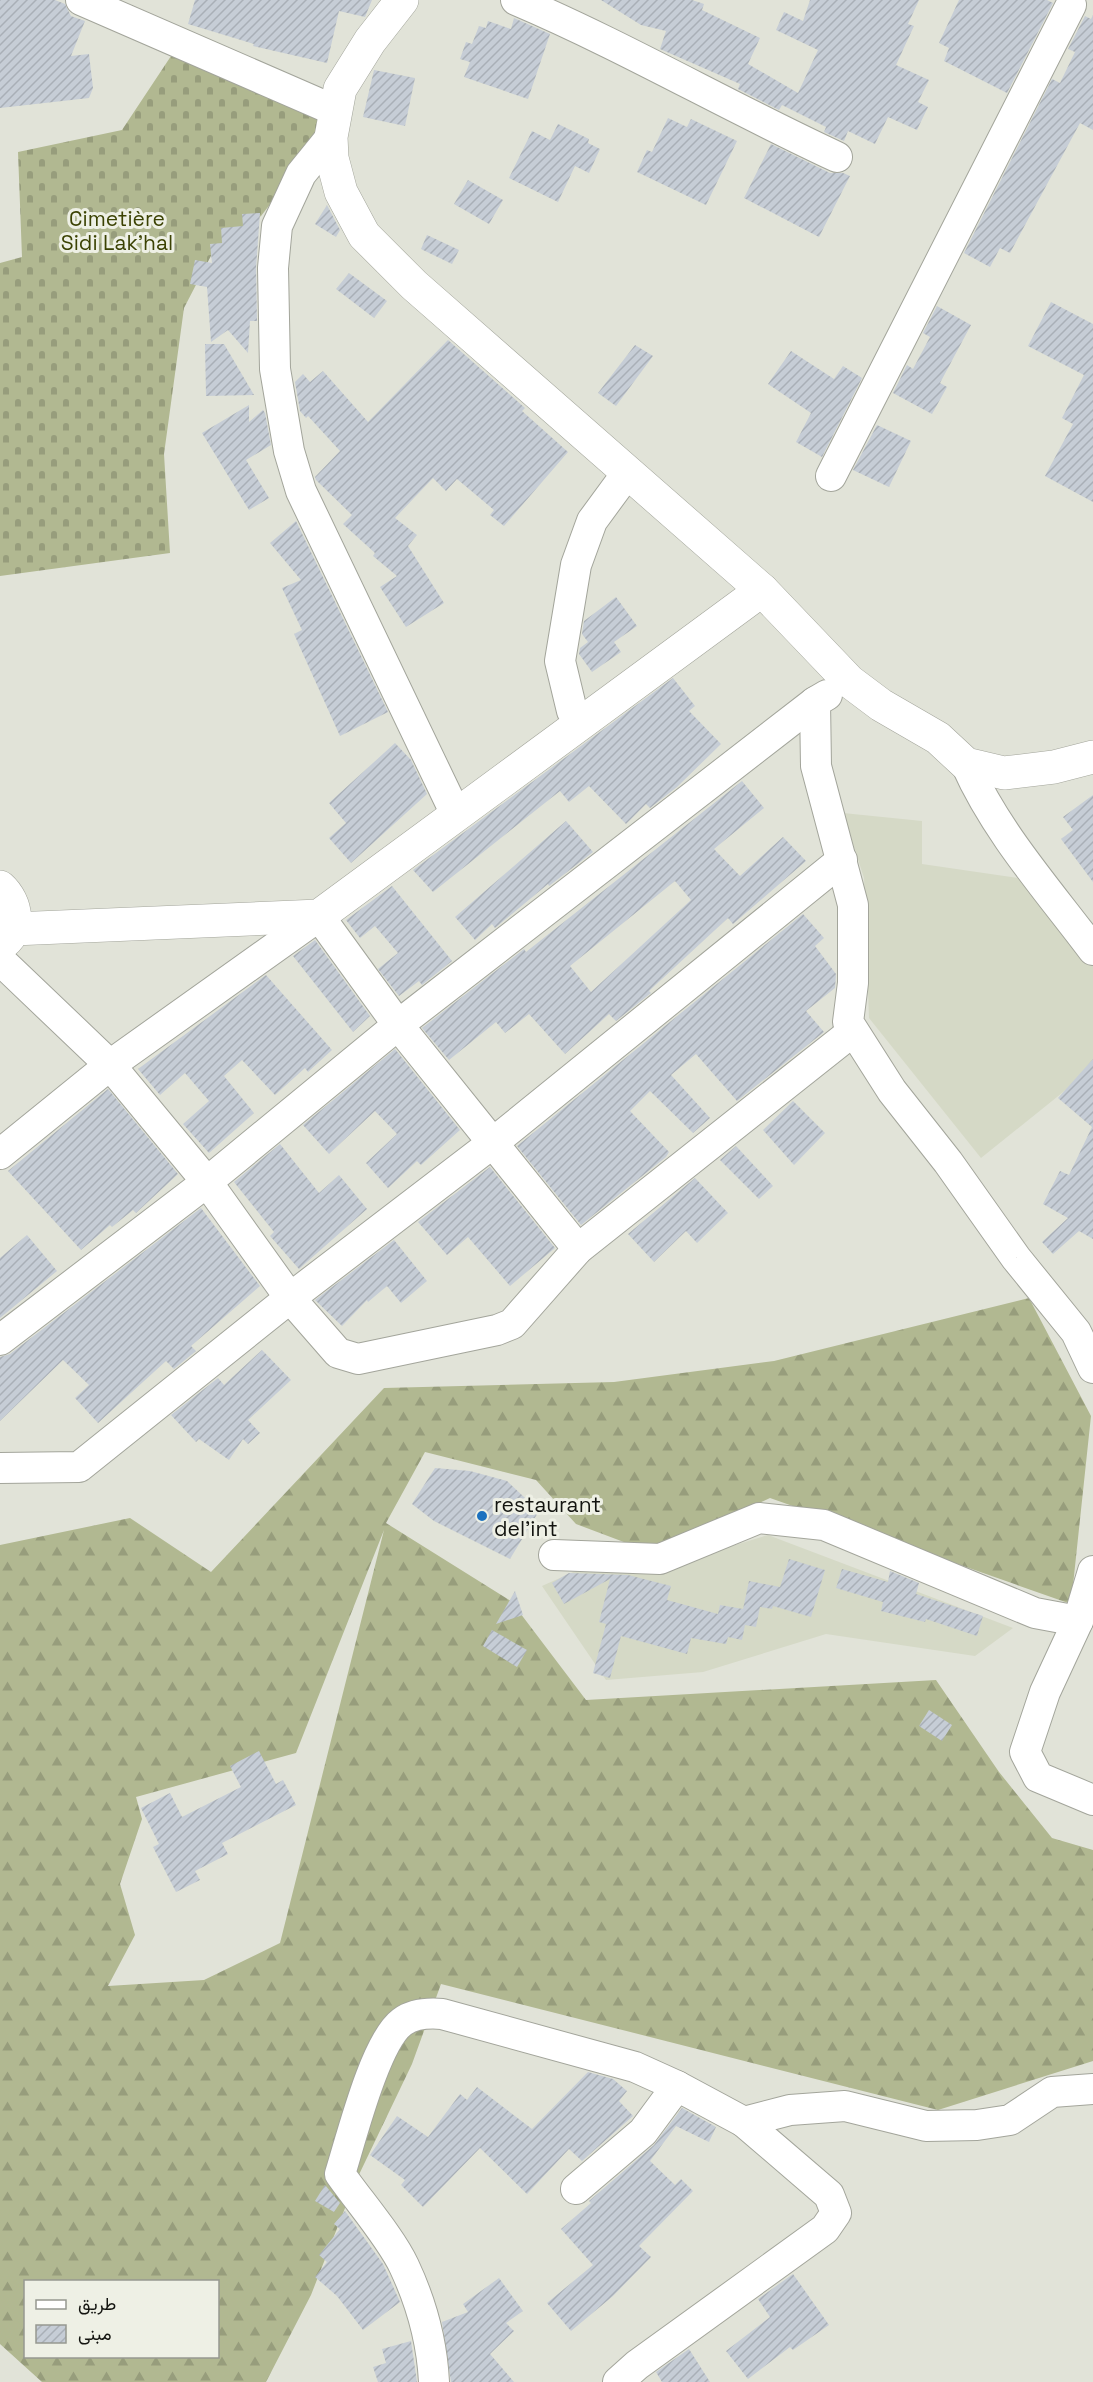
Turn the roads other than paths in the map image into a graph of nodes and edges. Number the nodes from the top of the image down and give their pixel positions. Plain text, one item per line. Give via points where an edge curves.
1 (402, 0) edge
2 (516, 0) edge
3 (92, 2) edge
4 (1076, 6) edge
5 (334, 124) junction
6 (837, 157) dead end
7 (628, 472) junction
8 (831, 476) dead end
9 (755, 583) junction
10 (849, 681) junction
11 (815, 702) junction
12 (572, 711) junction
13 (1093, 757) edge
14 (966, 764) junction
15 (451, 804) junction
16 (842, 860) junction
17 (318, 916) junction
18 (7, 918) edge
19 (1093, 950) edge
20 (0, 960) edge
21 (398, 1024) junction
22 (852, 1032) junction
23 (110, 1065) junction
24 (494, 1142) junction
25 (0, 1154) edge
26 (207, 1182) junction
27 (578, 1249) junction
28 (290, 1298) junction
29 (0, 1340) edge
30 (1093, 1368) edge
31 (0, 1468) edge
32 (554, 1556) dead end
33 (1093, 1571) edge
34 (1078, 1621) junction
35 (1093, 1800) edge
36 (677, 2086) junction
37 (1093, 2089) edge
38 (744, 2122) junction
39 (576, 2189) dead end
40 (434, 2382) edge
41 (618, 2382) edge

1 - 5 main road via 340,89
2 - 6 street
3 - 5 street
4 - 8 street
5 - 7 main road via 332,158 341,192 364,235 423,293
5 - 15 street via 301,174 277,226 273,268 275,369 287,440 301,491
7 - 9 main road
7 - 12 street via 592,521 576,565 560,661
9 - 10 main road
9 - 12 main road
9 - 17 main road
10 - 11 street
10 - 14 main road via 938,738
11 - 16 street via 816,766
11 - 21 street
12 - 15 main road
13 - 14 main road via 1004,773
14 - 19 street via 1000,826
15 - 18 main road via 318,902
16 - 22 street via 853,905 853,983 848,1022
16 - 24 street
17 - 18 main road
17 - 21 street
17 - 23 street
20 - 23 street
21 - 24 street
21 - 26 street
22 - 27 street
22 - 30 street via 1016,1258 1076,1332
23 - 25 street
23 - 26 street
24 - 27 street
24 - 28 street
26 - 28 street
26 - 29 street
27 - 28 street via 512,1324 358,1359 338,1353
28 - 31 street via 79,1467
32 - 34 street via 660,1559 759,1518 813,1524 1035,1612
33 - 34 street
34 - 35 street via 1045,1692 1025,1752 1038,1777
36 - 38 street
36 - 39 street via 643,2132
36 - 40 street via 635,2067 442,2014 428,2012 402,2022 381,2052 340,2174 403,2264 425,2323
37 - 38 street via 1052,2092 1010,2120 977,2125 926,2126 845,2106 790,2110
38 - 41 street via 829,2195 836,2213 825,2229

